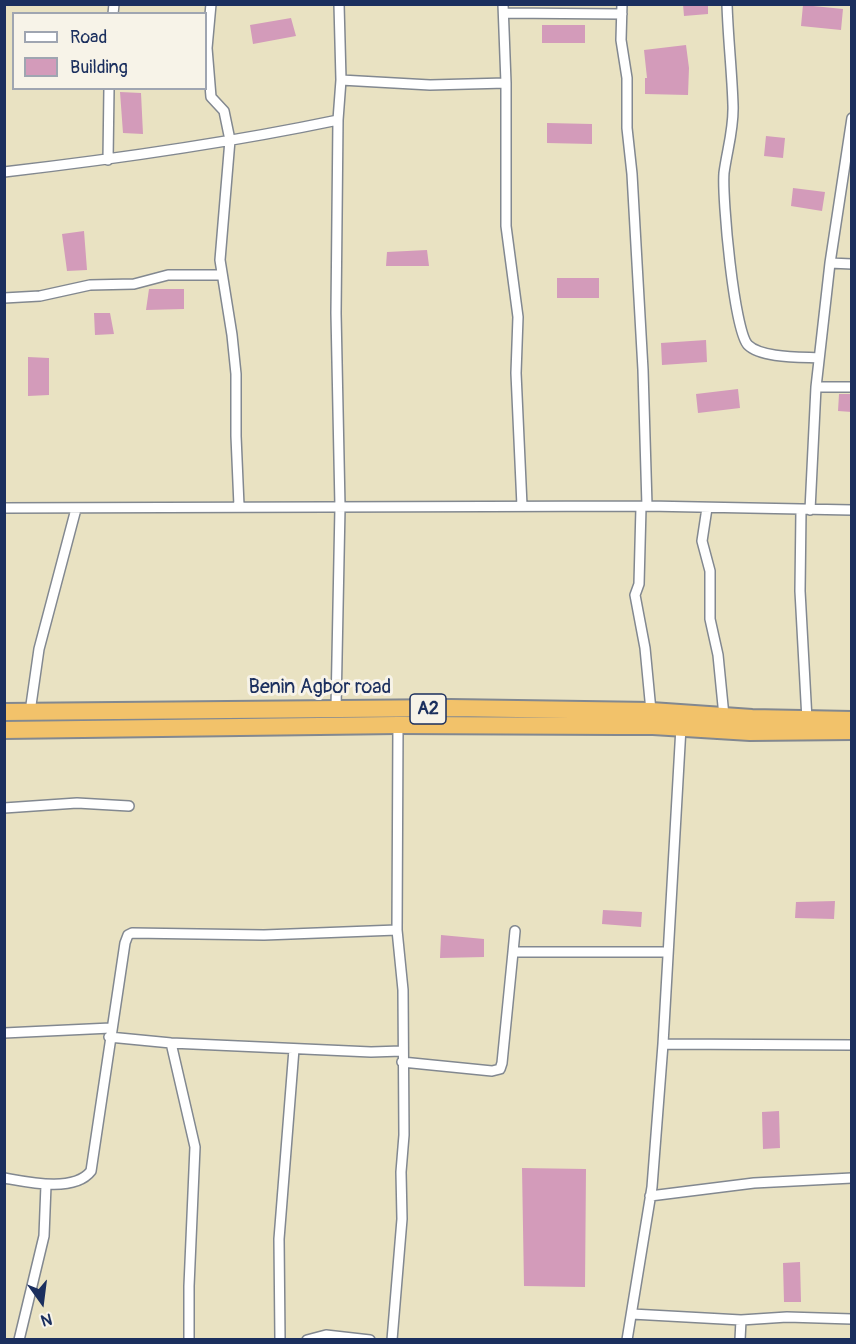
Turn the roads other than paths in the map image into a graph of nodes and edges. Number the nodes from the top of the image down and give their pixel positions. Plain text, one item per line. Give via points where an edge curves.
1 (210, 4) edge
2 (339, 4) edge
3 (727, 4) edge
4 (503, 9) edge
5 (622, 9) edge
6 (341, 80) junction
7 (506, 83) junction
8 (109, 90) edge
9 (852, 118) edge
10 (338, 120) junction
11 (230, 140) junction
12 (850, 147) edge
13 (108, 160) junction
14 (4, 172) edge
15 (830, 263) junction
16 (852, 264) edge
17 (222, 276) junction
18 (4, 298) edge
19 (819, 358) junction
20 (816, 387) junction
21 (852, 387) edge
22 (239, 506) junction
23 (522, 506) junction
24 (4, 507) edge
25 (340, 507) junction
26 (644, 507) junction
27 (707, 508) junction
28 (76, 509) junction
29 (806, 510) junction
30 (852, 510) edge
31 (336, 708) junction
32 (651, 711) junction
33 (4, 712) edge
34 (30, 712) junction
35 (724, 716) junction
36 (807, 720) junction
37 (852, 720) edge
38 (398, 725) junction
39 (681, 727) junction
40 (4, 730) edge
41 (852, 731) edge
42 (129, 806) dead end
43 (4, 808) edge
44 (397, 930) junction
45 (515, 931) dead end
46 (513, 952) junction
47 (668, 952) junction
48 (110, 1032) junction
49 (4, 1033) edge
50 (171, 1043) junction
51 (663, 1044) junction
52 (852, 1045) edge
53 (294, 1049) junction
54 (402, 1051) junction
55 (402, 1062) junction
56 (4, 1178) edge
57 (852, 1178) edge
58 (46, 1185) junction
59 (650, 1196) junction
60 (632, 1314) junction
61 (852, 1319) edge
62 (741, 1320) junction
63 (19, 1340) edge
64 (189, 1340) edge
65 (280, 1340) edge
66 (307, 1340) edge
67 (370, 1340) edge
68 (392, 1340) edge
69 (627, 1340) edge
70 (740, 1340) edge

1 - 11 street via 207,48 211,97 224,111
2 - 6 street
3 - 19 street via 733,130 724,173 724,209 743,337 748,345 766,354
4 - 5 street
4 - 7 street
5 - 26 street via 643,370
6 - 7 street via 430,85
6 - 10 street
7 - 23 street via 506,226 518,317 516,373
8 - 13 street
9 - 12 street
10 - 11 street
10 - 25 street
11 - 13 street
11 - 17 street
12 - 15 street
13 - 14 street
15 - 16 street
15 - 19 street
17 - 18 street via 168,275 134,284 90,285
17 - 22 street via 236,374
19 - 20 street
20 - 21 street
20 - 29 street
22 - 25 street
22 - 28 street
23 - 25 street
23 - 26 street
24 - 28 street
25 - 31 street
26 - 27 street
26 - 32 street via 635,595
27 - 29 street
27 - 35 street via 702,541 711,571 710,619
28 - 34 street via 39,650
29 - 30 street
29 - 36 street via 801,591
31 - 32 highway, Benin Agbor road / A2
31 - 34 highway, Benin Agbor road / A2
32 - 35 highway, Benin Agbor road / A2
33 - 34 highway, Benin Agbor road / A2
35 - 36 highway, Benin Agbor road / A2
36 - 37 highway, Benin Agbor road / A2
38 - 39 highway, Benin Agbor road / A2
38 - 40 highway, Benin Agbor road / A2
38 - 44 street
39 - 41 highway, Benin Agbor road / A2 via 750,732
39 - 47 street
42 - 43 street via 77,803
44 - 48 street via 264,935 132,933 125,943
44 - 54 street via 403,979
45 - 46 street
46 - 47 street
46 - 55 street via 500,1069
47 - 51 street
48 - 49 street
48 - 50 street
48 - 58 street via 91,1171 64,1184
50 - 53 street
50 - 64 street via 195,1147
51 - 52 street
51 - 59 street
53 - 54 street
53 - 65 street via 279,1239
54 - 55 street
55 - 68 street via 402,1203
56 - 58 street
57 - 59 street via 754,1183
58 - 63 street via 44,1236
59 - 60 street
60 - 62 street
60 - 69 street
61 - 62 street
62 - 70 street
66 - 67 street via 326,1335

